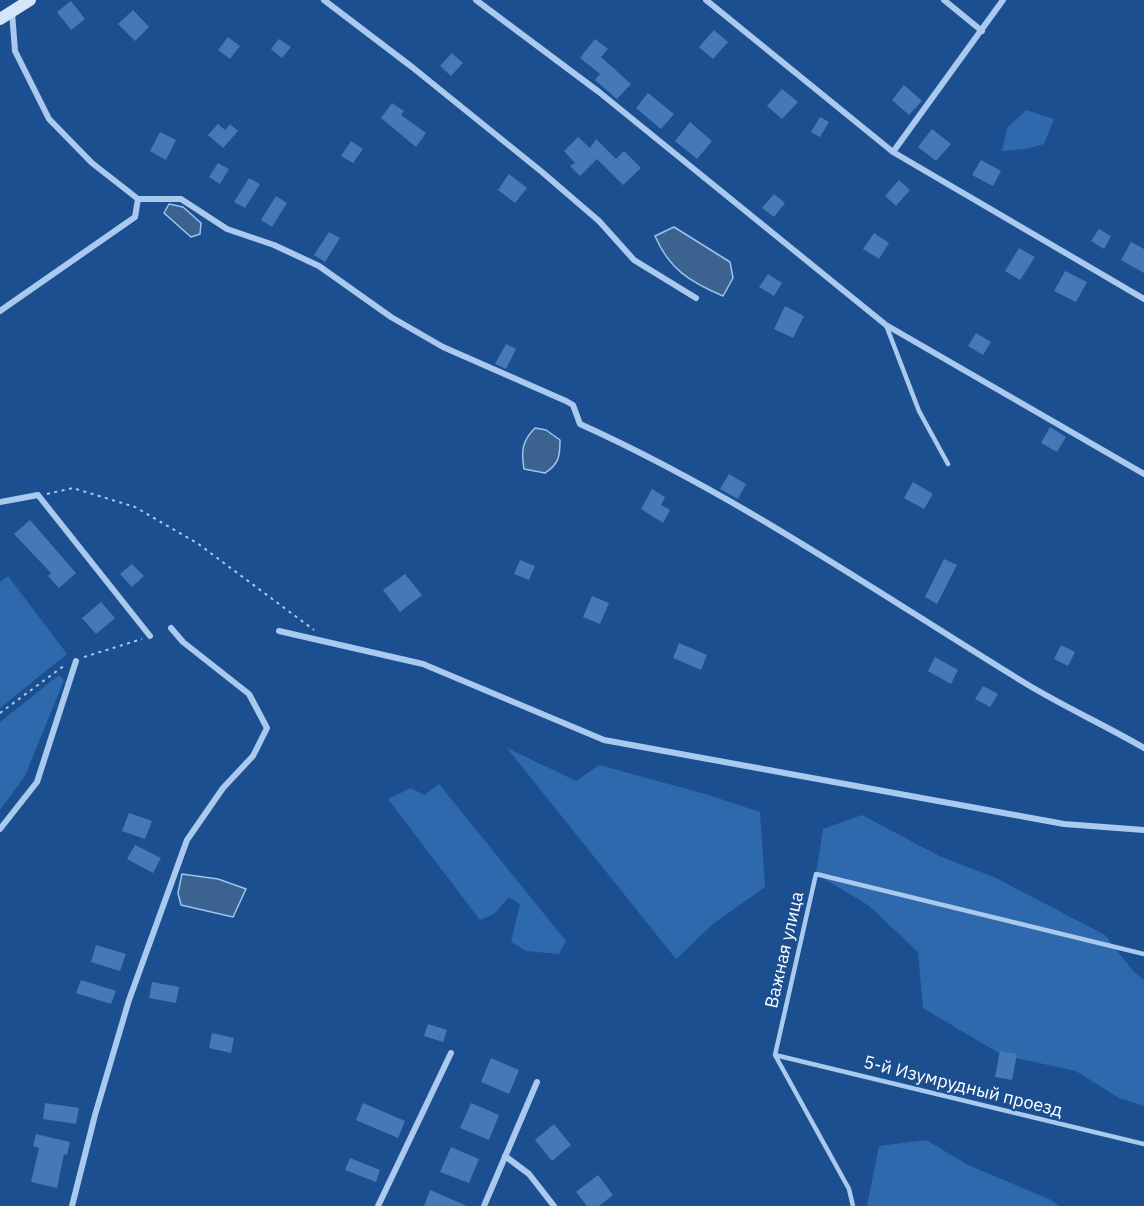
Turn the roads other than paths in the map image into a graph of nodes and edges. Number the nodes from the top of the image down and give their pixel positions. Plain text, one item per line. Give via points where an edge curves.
1 (30, 0) edge
2 (324, 0) edge
3 (476, 0) edge
4 (706, 0) edge
5 (944, 0) edge
6 (1003, 0) edge
7 (12, 11) junction
8 (0, 19) edge
9 (982, 31) junction
10 (893, 152) junction
11 (138, 199) junction
12 (696, 298) dead end
13 (1144, 300) edge
14 (0, 311) edge
15 (886, 325) junction
16 (948, 464) dead end
17 (1144, 474) edge
18 (0, 502) edge
19 (171, 628) dead end
20 (279, 631) dead end
21 (150, 636) dead end
22 (76, 661) dead end
23 (1144, 748) edge
24 (0, 829) edge
25 (1144, 830) edge
26 (1144, 954) edge
27 (451, 1053) dead end
28 (775, 1055) junction
29 (537, 1082) dead end
30 (1144, 1144) edge
31 (505, 1156) junction
32 (72, 1206) edge
33 (378, 1206) edge
34 (484, 1206) edge
35 (554, 1206) edge
36 (853, 1206) edge

1 - 7 street
2 - 12 street via 533,164 599,221 634,260
3 - 15 street via 598,92
4 - 10 street
5 - 9 street
6 - 9 street
7 - 8 street
7 - 11 street via 15,51 49,119 92,163
9 - 10 street
10 - 13 street
11 - 14 street via 135,217
11 - 23 street via 181,199 227,229 319,266 391,317 443,347 573,405 580,424 650,456 787,534 1022,682
15 - 16 lane via 919,411
15 - 17 street
18 - 21 street via 38,495
19 - 32 street via 249,694 267,728 254,756 223,788 186,840 129,1000
20 - 25 street via 423,664 604,740 1064,824
22 - 24 street via 37,782
26 - 28 lane, Важная улица via 816,874
27 - 33 street
28 - 30 lane, 5-й Изумрудный проезд
28 - 36 lane via 849,1190
29 - 31 street
31 - 34 street
31 - 35 street via 530,1174

